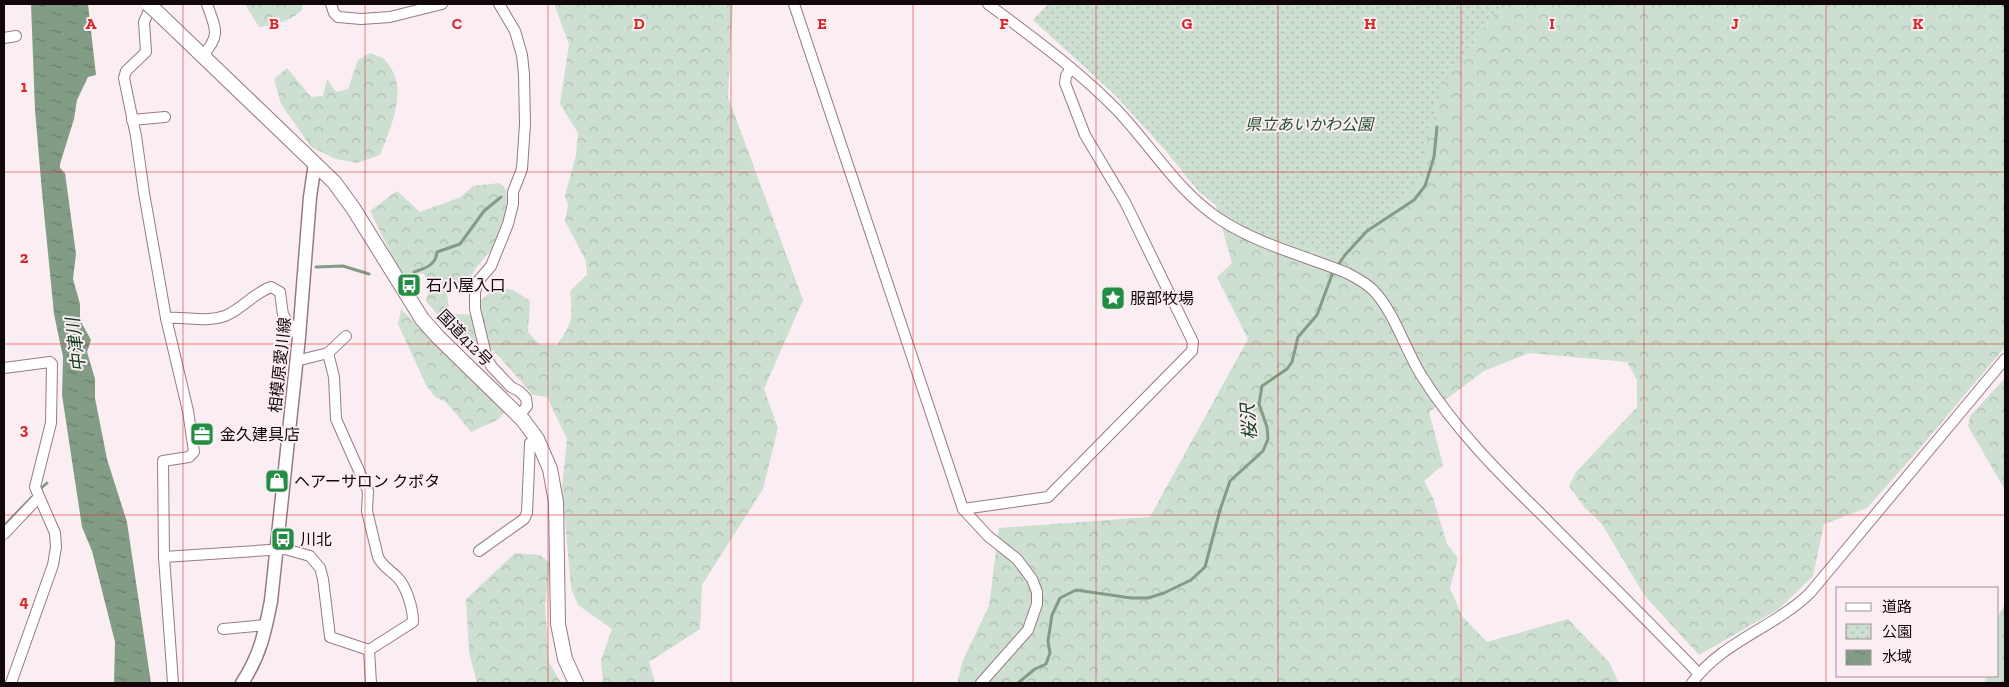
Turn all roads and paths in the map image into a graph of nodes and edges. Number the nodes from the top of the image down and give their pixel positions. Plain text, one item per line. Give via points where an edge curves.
1 (207, 4) edge
2 (331, 4) edge
3 (442, 4) edge
4 (498, 4) edge
5 (794, 4) edge
6 (988, 4) edge
7 (152, 6) edge
8 (398, 9) edge
9 (16, 36) dead end
10 (4, 38) edge
11 (202, 56) junction
12 (1071, 68) junction
13 (166, 116) dead end
14 (132, 120) junction
15 (316, 163) junction
16 (166, 318) junction
17 (346, 336) dead end
18 (299, 337) junction
19 (328, 353) junction
20 (2005, 359) edge
21 (296, 361) junction
22 (4, 368) edge
23 (519, 416) junction
24 (537, 439) junction
25 (39, 497) junction
26 (963, 509) junction
27 (4, 534) edge
28 (275, 551) junction
29 (479, 551) dead end
30 (164, 558) junction
31 (266, 625) junction
32 (223, 629) dead end
33 (369, 650) junction
34 (1699, 674) junction
35 (11, 683) edge
36 (173, 683) edge
37 (242, 683) edge
38 (371, 683) edge
39 (576, 683) edge
40 (981, 683) edge
41 (1692, 683) edge

1 - 11 street via 216,35
2 - 8 street via 338,17 378,18
3 - 8 street
4 - 23 street via 514,31 522,55 525,124 522,169 513,192 508,224 491,266 478,280 475,309 487,359 511,387 526,398 527,406
5 - 26 street
6 - 12 street
7 - 11 highway, 国道412号
7 - 14 street via 144,22 146,52 124,74
9 - 10 street
11 - 15 highway, 国道412号
12 - 26 street via 1065,83 1084,135 1125,202 1193,342 1192,350 1048,496
12 - 34 street via 1110,103 1207,210 1250,236 1347,273 1368,286 1384,303 1422,377 1443,408 1516,490
13 - 14 street
14 - 16 street
15 - 18 main road, 相模原愛川線 via 310,197
15 - 23 highway, 国道412号 via 353,208 422,318
16 - 18 street via 194,320 224,316 245,306 271,287 280,292 283,315
16 - 30 street via 187,403 194,452 189,457 163,461
17 - 19 street
18 - 21 main road, 相模原愛川線
19 - 21 street
19 - 33 street via 334,377 336,419 368,491 367,512 378,558 400,580 412,611 413,622
20 - 34 street via 1810,593 1794,608 1721,653
21 - 28 main road, 相模原愛川線
22 - 25 street via 52,364 51,423 35,487
23 - 24 highway, 国道412号
24 - 29 street via 530,443 527,513
24 - 39 highway, 国道412号 via 550,469 556,502 558,624 565,659
25 - 27 street
25 - 35 street via 55,533 56,547
26 - 40 street via 988,536 1017,559 1037,592 1037,604 1028,630
28 - 30 street
28 - 31 main road, 相模原愛川線
28 - 33 street via 299,552 315,561 323,579 330,637
30 - 36 street
31 - 32 street
31 - 37 main road, 相模原愛川線 via 264,640 253,667
33 - 38 street
34 - 41 street

